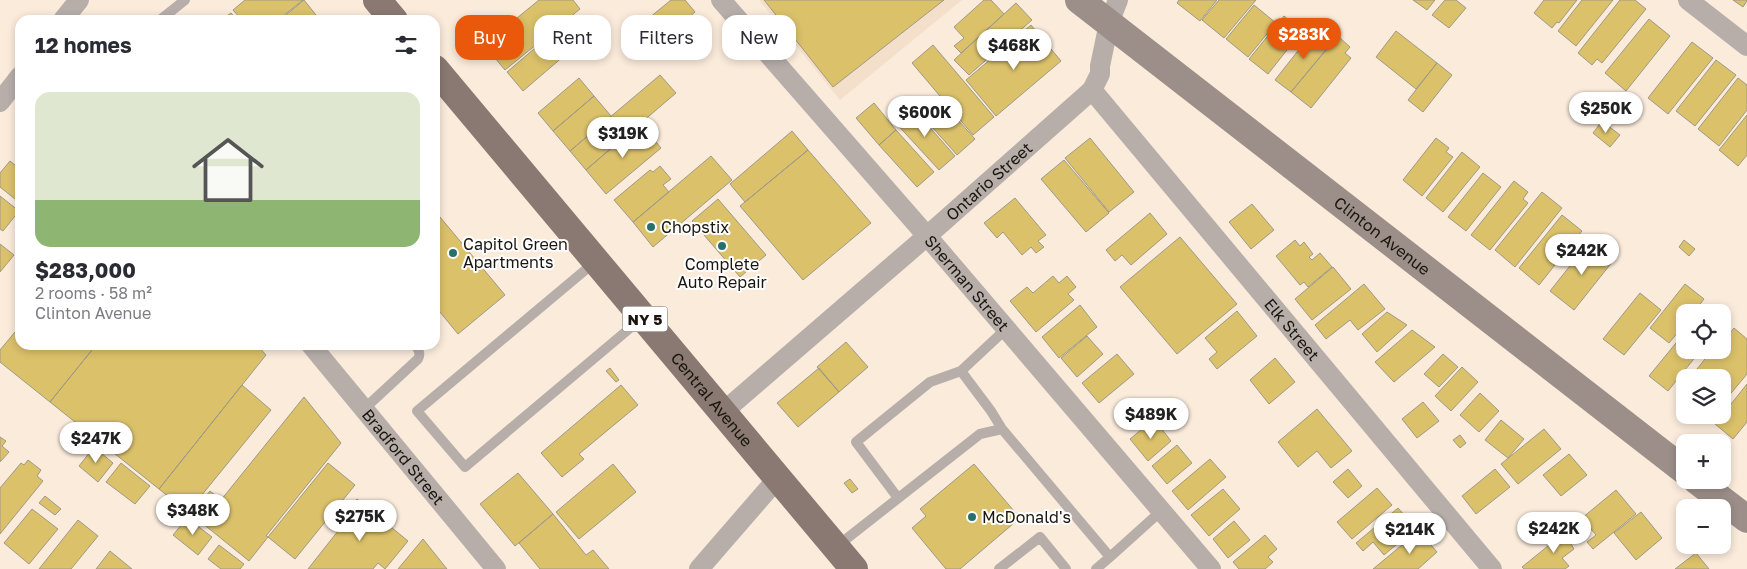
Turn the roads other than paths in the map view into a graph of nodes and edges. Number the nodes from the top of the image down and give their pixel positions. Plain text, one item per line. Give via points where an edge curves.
1 (79, 0) edge
2 (185, 0) edge
3 (377, 0) edge
4 (721, 0) edge
5 (1079, 0) edge
6 (1688, 0) edge
7 (1114, 12) edge
8 (67, 15) edge
9 (166, 15) edge
10 (390, 15) edge
11 (1747, 46) edge
12 (440, 75) edge
13 (15, 82) edge
14 (1092, 90) junction
15 (0, 102) edge
16 (927, 236) junction
17 (596, 261) junction
18 (643, 317) junction
19 (1006, 330) junction
20 (315, 350) edge
21 (418, 350) edge
22 (961, 371) junction
23 (364, 410) junction
24 (723, 412) junction
25 (1002, 430) junction
26 (1676, 464) edge
27 (777, 479) junction
28 (1708, 489) edge
29 (898, 498) junction
30 (1161, 511) junction
31 (1747, 519) edge
32 (836, 547) junction
33 (1110, 556) junction
34 (496, 569) edge
35 (700, 569) edge
36 (854, 569) edge
37 (999, 569) edge
38 (1066, 569) edge
39 (1096, 569) edge
40 (1211, 569) edge
41 (1492, 569) edge

1 - 8 street
2 - 9 lane
3 - 10 main road
4 - 16 street, Sherman Street
5 - 7 street, Clinton Avenue
6 - 11 street
7 - 14 street, Ontario Street via 1100,74
7 - 26 street, Clinton Avenue
12 - 17 main road, Central Avenue / NY 5
13 - 15 street
14 - 16 street, Ontario Street
14 - 41 street, Elk Street
16 - 19 street, Sherman Street
16 - 24 street, Ontario Street
17 - 18 main road, Central Avenue / NY 5
17 - 18 lane via 417,411 465,467
18 - 24 main road, Central Avenue / NY 5
19 - 22 lane
19 - 30 street, Sherman Street
20 - 23 street, Bradford Street
21 - 23 lane via 418,360
22 - 25 lane
22 - 29 lane via 930,382 856,442
23 - 34 street, Bradford Street
24 - 27 main road, Central Avenue / NY 5
25 - 29 lane via 980,434
25 - 33 lane
27 - 32 main road, Central Avenue / NY 5
27 - 35 street
28 - 31 street
29 - 32 lane
30 - 33 lane
30 - 40 street, Sherman Street
32 - 36 main road, Central Avenue / NY 5
33 - 39 lane
37 - 38 lane via 1040,536

